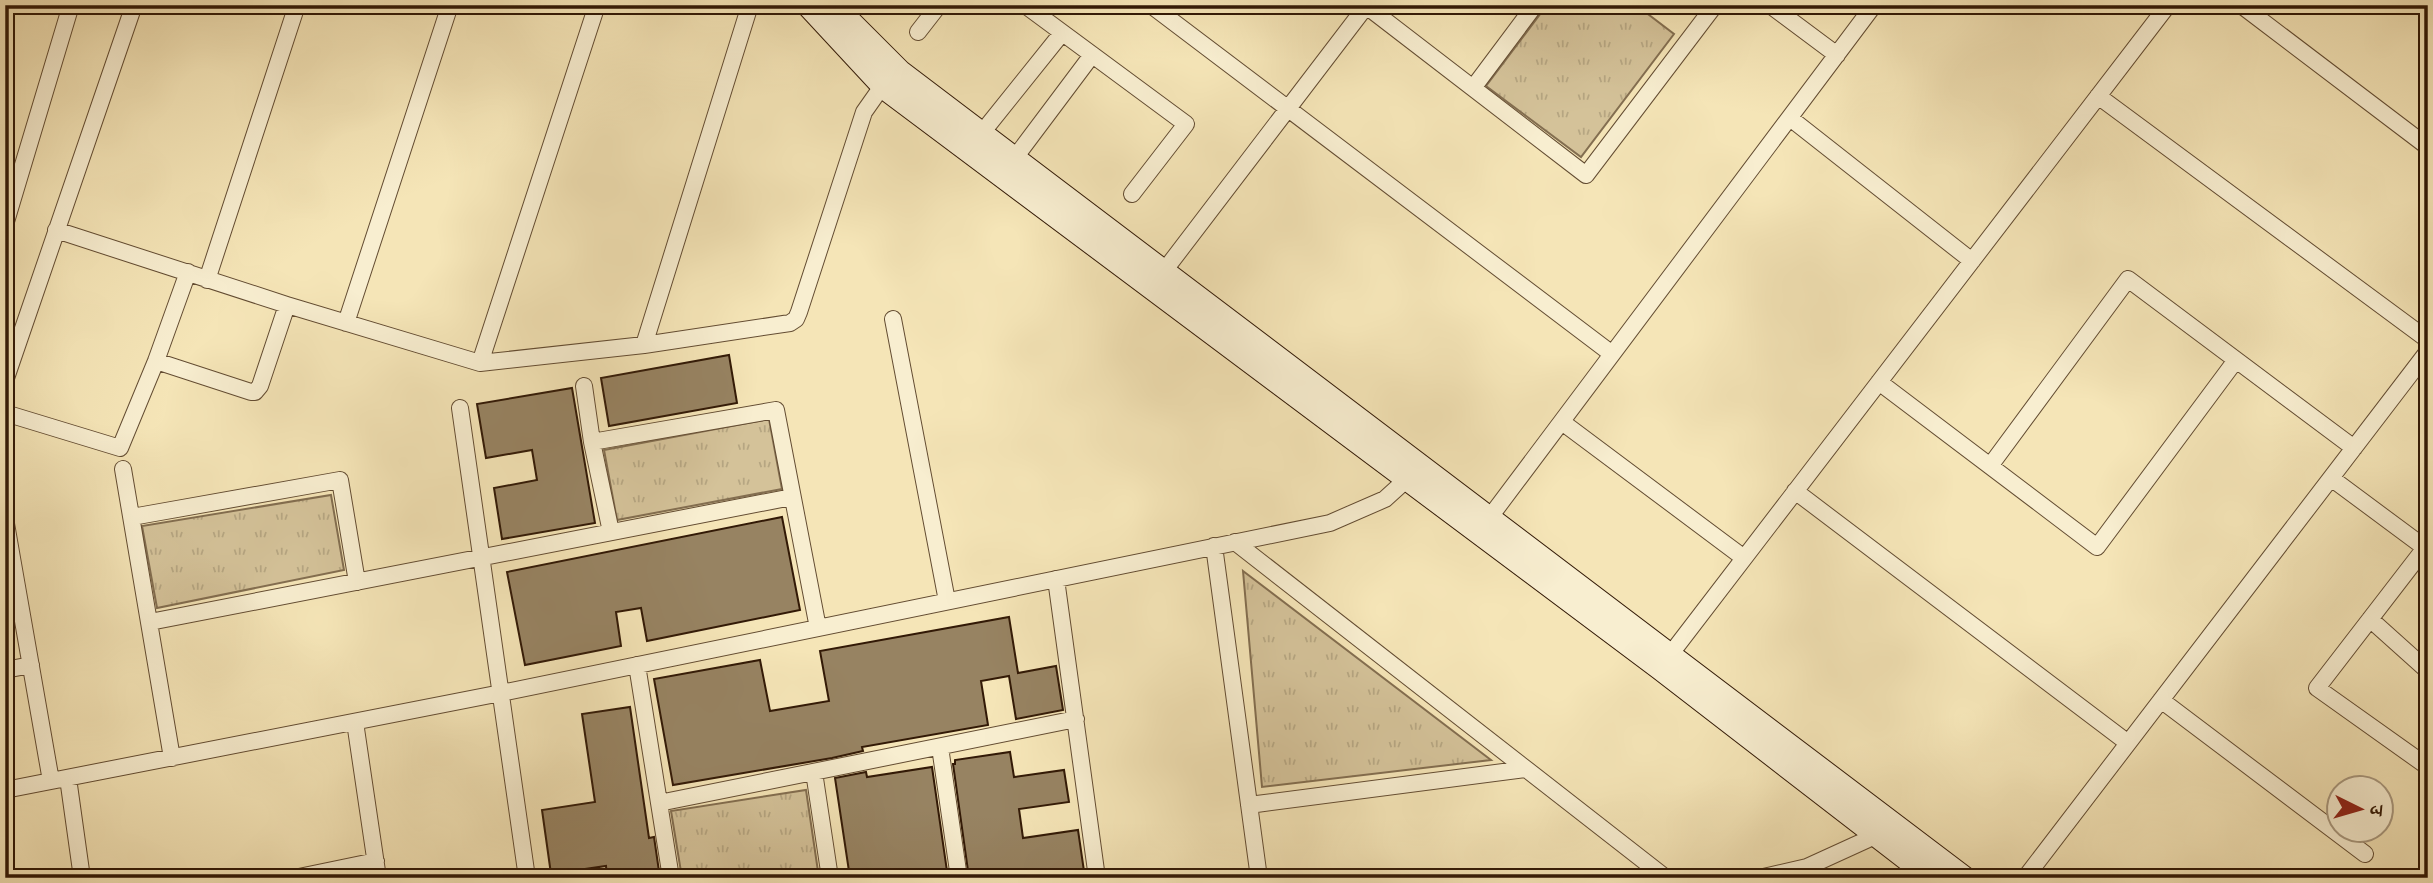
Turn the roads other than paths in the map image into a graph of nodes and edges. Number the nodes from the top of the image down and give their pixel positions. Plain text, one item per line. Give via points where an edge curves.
1 (71, 5) edge
2 (134, 5) edge
3 (297, 5) edge
4 (450, 5) edge
5 (597, 5) edge
6 (750, 5) edge
7 (808, 5) edge
8 (939, 5) edge
9 (1025, 5) edge
10 (1152, 5) edge
11 (1535, 5) edge
12 (1715, 5) edge
13 (1770, 5) edge
14 (1874, 5) edge
15 (2168, 5) edge
16 (2241, 5) edge
17 (1366, 6) edge
18 (839, 14) edge
19 (918, 32) dead end
20 (1062, 33) junction
21 (1093, 55) junction
22 (1837, 55) junction
23 (883, 85) junction
24 (1473, 88) junction
25 (2098, 96) junction
26 (1287, 108) junction
27 (1790, 118) junction
28 (981, 134) junction
29 (2428, 147) edge
30 (1014, 159) junction
31 (1132, 194) dead end
32 (5, 225) edge
33 (56, 230) junction
34 (1972, 261) junction
35 (188, 272) junction
36 (207, 279) junction
37 (1157, 279) junction
38 (287, 305) junction
39 (893, 319) dead end
40 (346, 323) junction
41 (2428, 340) edge
42 (644, 345) junction
43 (2428, 351) edge
44 (1612, 354) junction
45 (2236, 360) junction
46 (156, 361) junction
47 (480, 363) junction
48 (5, 381) edge
49 (1879, 382) junction
50 (584, 386) dead end
51 (460, 408) dead end
52 (5, 413) edge
53 (1562, 422) junction
54 (592, 442) junction
55 (2354, 448) junction
56 (1990, 466) junction
57 (123, 469) dead end
58 (2331, 478) junction
59 (1407, 480) junction
60 (1795, 491) junction
61 (792, 497) junction
62 (132, 517) junction
63 (5, 519) edge
64 (1484, 525) junction
65 (611, 532) junction
66 (1235, 542) junction
67 (1214, 546) junction
68 (2427, 547) edge
69 (482, 558) junction
70 (1744, 558) junction
71 (1056, 579) junction
72 (357, 582) junction
73 (947, 601) junction
74 (2370, 619) junction
75 (149, 622) junction
76 (818, 628) junction
77 (1665, 661) junction
78 (31, 664) junction
79 (637, 665) junction
80 (5, 670) edge
81 (2428, 671) edge
82 (501, 693) junction
83 (2161, 700) junction
84 (1076, 719) junction
85 (355, 722) junction
86 (2128, 743) junction
87 (940, 747) junction
88 (172, 758) junction
89 (2428, 767) edge
90 (1526, 769) junction
91 (814, 772) junction
92 (59, 780) junction
93 (5, 790) edge
94 (659, 803) junction
95 (1249, 805) junction
96 (1875, 836) junction
97 (2365, 854) dead end
98 (376, 861) junction
99 (82, 878) edge
100 (294, 878) edge
101 (378, 878) edge
102 (527, 878) edge
103 (671, 878) edge
104 (830, 878) edge
105 (959, 878) edge
106 (1097, 878) edge
107 (1259, 878) edge
108 (1666, 878) edge
109 (1759, 878) edge
110 (1932, 878) edge
111 (1964, 878) edge
112 (2025, 878) edge

1 - 32 street
2 - 33 street
3 - 36 street
4 - 40 street
5 - 47 street
6 - 42 street
7 - 18 street
8 - 19 street
9 - 20 street
10 - 26 street
11 - 24 street
12 - 24 street via 1586,175
13 - 22 street
14 - 22 street
15 - 25 street
16 - 29 street
17 - 24 street
17 - 26 street
18 - 23 street
18 - 28 street via 901,72
20 - 21 street
20 - 28 street
21 - 30 street
21 - 31 street via 1186,124
22 - 27 street
23 - 37 street
23 - 42 street via 864,112 796,319
25 - 34 street
25 - 41 street
26 - 37 street
26 - 44 street
27 - 34 street
27 - 44 street
28 - 30 street
30 - 37 street
33 - 35 street
33 - 48 street
34 - 49 street
35 - 36 street
35 - 46 street
36 - 38 street
37 - 59 street
37 - 64 street
38 - 40 street
38 - 46 street via 256,392
39 - 73 street
40 - 47 street
42 - 47 street
43 - 55 street
44 - 53 street
45 - 55 street
45 - 56 street via 2097,547
45 - 56 street via 2128,279
46 - 52 street via 120,448
49 - 56 street
49 - 60 street
50 - 54 street
51 - 69 street
53 - 64 street
53 - 70 street
54 - 61 street via 776,411
54 - 65 street
55 - 58 street
57 - 62 street
58 - 68 street
58 - 83 street
59 - 64 street
59 - 66 street via 1385,499 1330,523
60 - 70 street
60 - 86 street
61 - 65 street
61 - 76 street
62 - 72 street via 340,480
62 - 75 street
63 - 78 street
64 - 77 street
65 - 69 street
66 - 67 street
66 - 90 street
67 - 71 street
67 - 95 street
68 - 74 street
69 - 72 street
69 - 82 street
70 - 77 street
71 - 73 street
71 - 84 street
72 - 75 street
73 - 76 street
74 - 81 street
74 - 89 street via 2317,688
75 - 88 street
76 - 79 street
77 - 96 street
77 - 111 street
78 - 80 street
78 - 92 street
79 - 82 street
79 - 94 street
82 - 85 street
82 - 102 street
83 - 86 street
83 - 97 street
84 - 87 street
84 - 106 street
85 - 88 street
85 - 98 street
86 - 112 street
87 - 91 street
87 - 105 street
88 - 92 street
90 - 95 street
90 - 108 street
91 - 94 street
91 - 104 street
92 - 93 street
92 - 99 street
94 - 103 street
95 - 107 street
96 - 109 street via 1807,867
96 - 110 street
98 - 100 street
98 - 101 street

